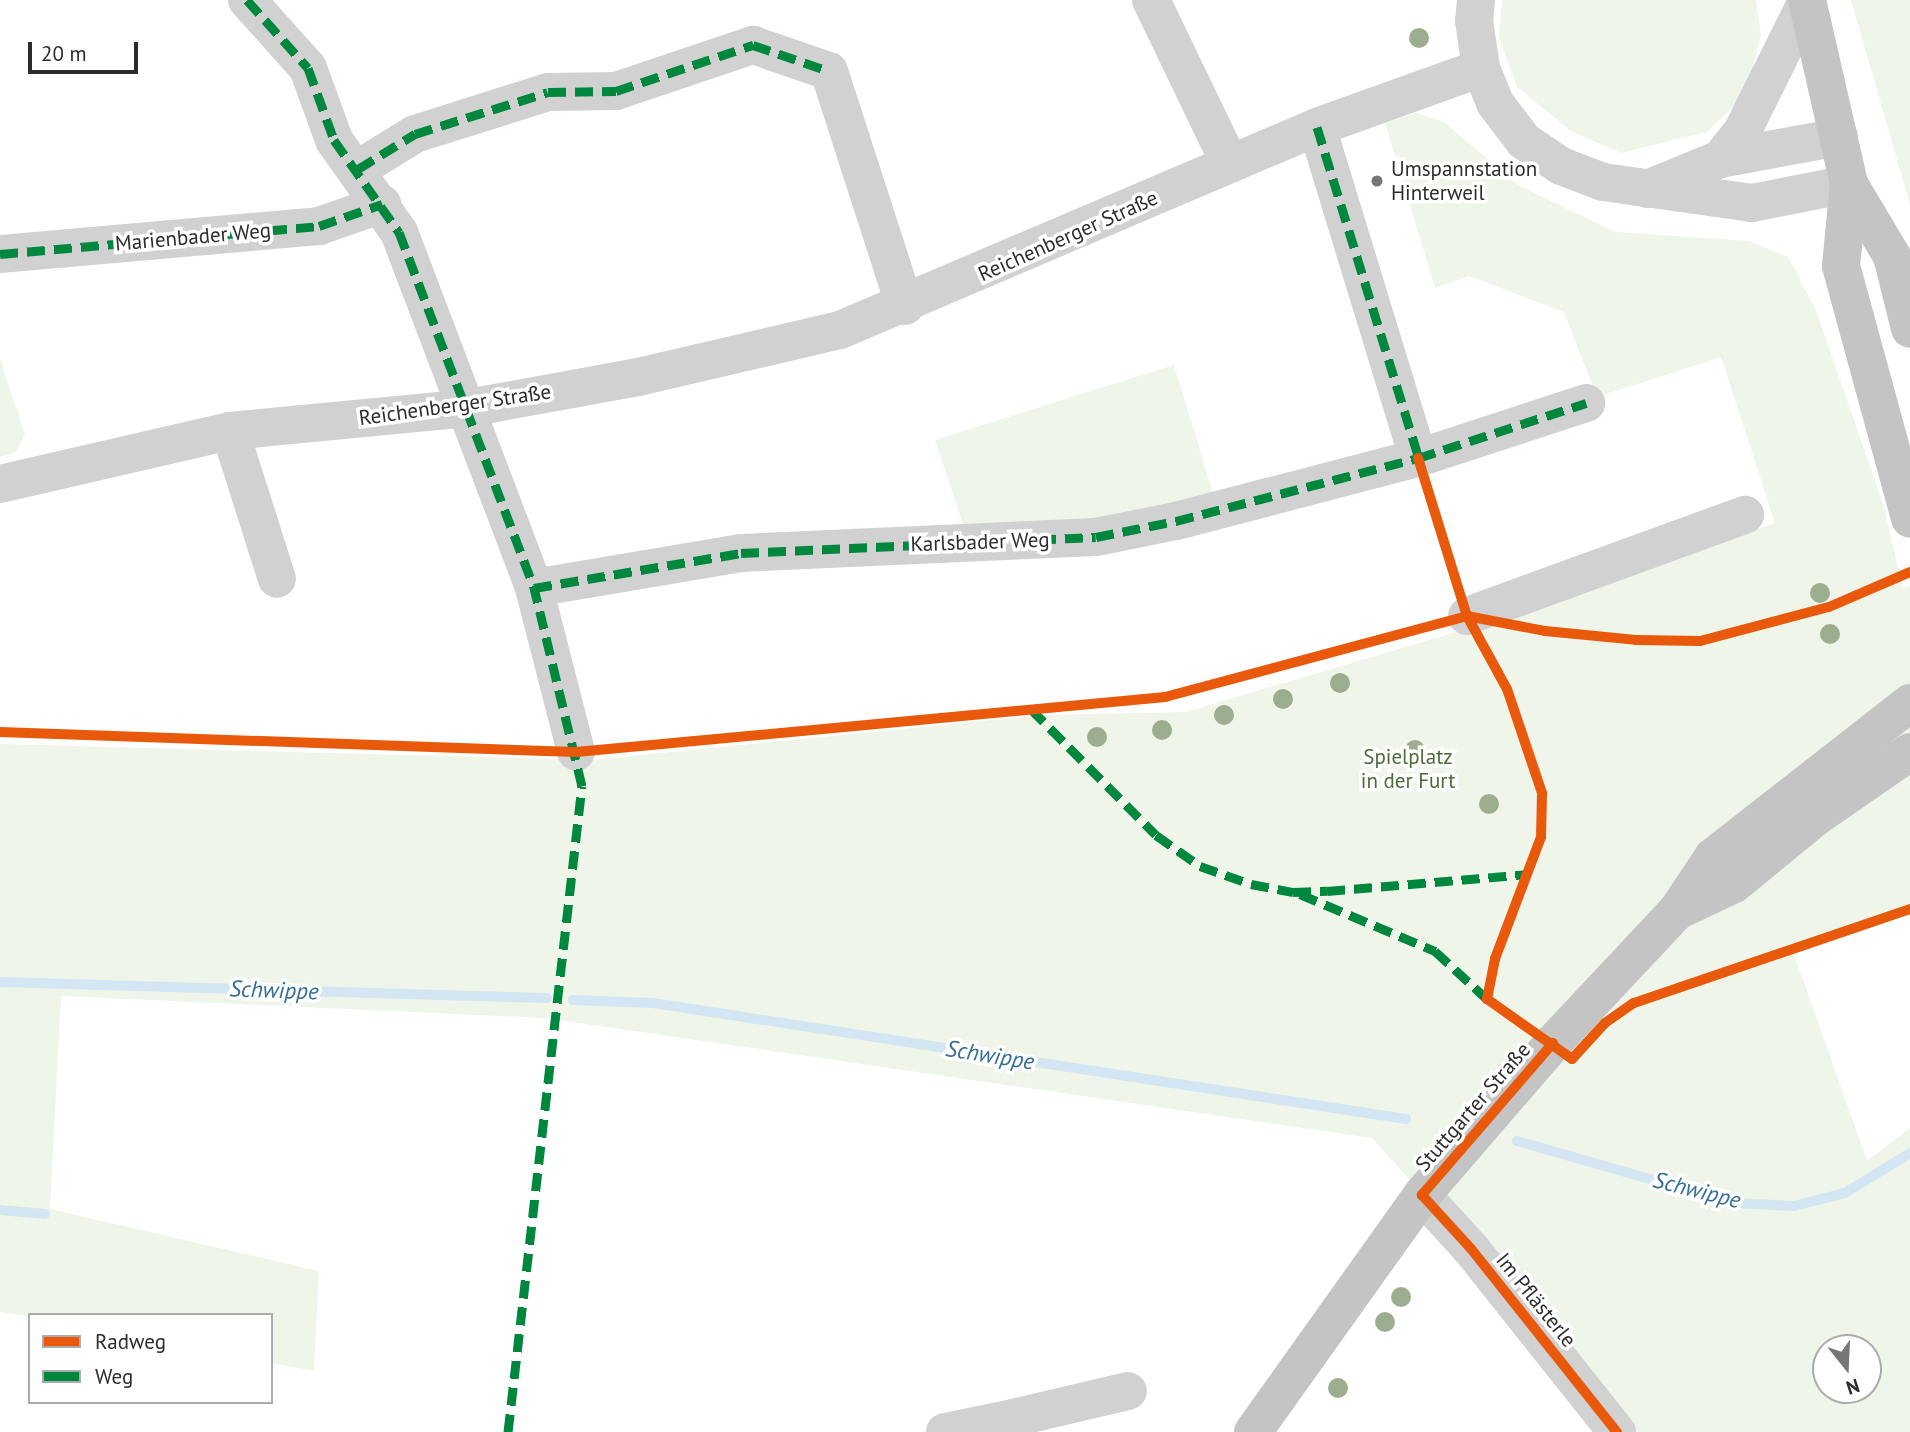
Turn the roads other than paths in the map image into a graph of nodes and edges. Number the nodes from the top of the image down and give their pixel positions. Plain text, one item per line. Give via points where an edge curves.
1 (247, 0) edge
2 (1151, 0) edge
3 (1476, 0) edge
4 (1807, 0) edge
5 (1480, 68) junction
6 (1317, 127) junction
7 (1839, 137) junction
8 (1720, 159) junction
9 (1230, 164) junction
10 (358, 169) junction
11 (1849, 184) junction
12 (1647, 188) junction
13 (382, 204) junction
14 (0, 254) edge
15 (905, 306) junction
16 (1910, 329) edge
17 (1586, 403) dead end
18 (468, 408) junction
19 (230, 431) junction
20 (1418, 458) junction
21 (0, 484) edge
22 (1745, 515) dead end
23 (1910, 519) edge
24 (278, 579) dead end
25 (534, 588) junction
26 (1468, 616) dead end
27 (1910, 703) edge
28 (576, 752) dead end
29 (1910, 752) edge
30 (1677, 911) junction
31 (1422, 1195) junction
32 (1128, 1391) dead end
33 (1008, 1425) edge
34 (1615, 1431) edge
35 (945, 1432) edge
36 (1253, 1432) edge

1 - 10 street via 309,68 334,140
2 - 9 street
3 - 5 street
4 - 7 main road
4 - 8 street via 1742,132
5 - 6 street, Reichenberger Straße
5 - 12 street via 1495,103 1524,141 1561,166 1602,183
6 - 9 street, Reichenberger Straße
6 - 20 street
7 - 8 street
7 - 11 main road
8 - 12 street
9 - 15 street, Reichenberger Straße
10 - 13 street
10 - 15 street via 428,130 548,92 616,91 753,45 829,71
11 - 12 street via 1752,203
11 - 16 main road via 1892,256
11 - 23 main road via 1841,266
13 - 14 street, Marienbader Weg via 318,226
13 - 18 street via 399,232 452,378
15 - 18 street, Reichenberger Straße via 771,349
17 - 20 street, Karlsbader Weg
18 - 19 street, Reichenberger Straße
18 - 25 street
19 - 21 street, Reichenberger Straße
19 - 24 street
20 - 25 street, Karlsbader Weg via 1176,521 1096,537 741,553
22 - 26 street
25 - 28 street
27 - 30 main road, Stuttgarter Straße via 1713,857
29 - 30 main road, Stuttgarter Straße via 1816,817 1734,884
30 - 31 main road, Stuttgarter Straße via 1553,1043
31 - 34 street, Im Pflästerle via 1472,1250
31 - 36 main road, Stuttgarter Straße
32 - 33 street
33 - 35 street

